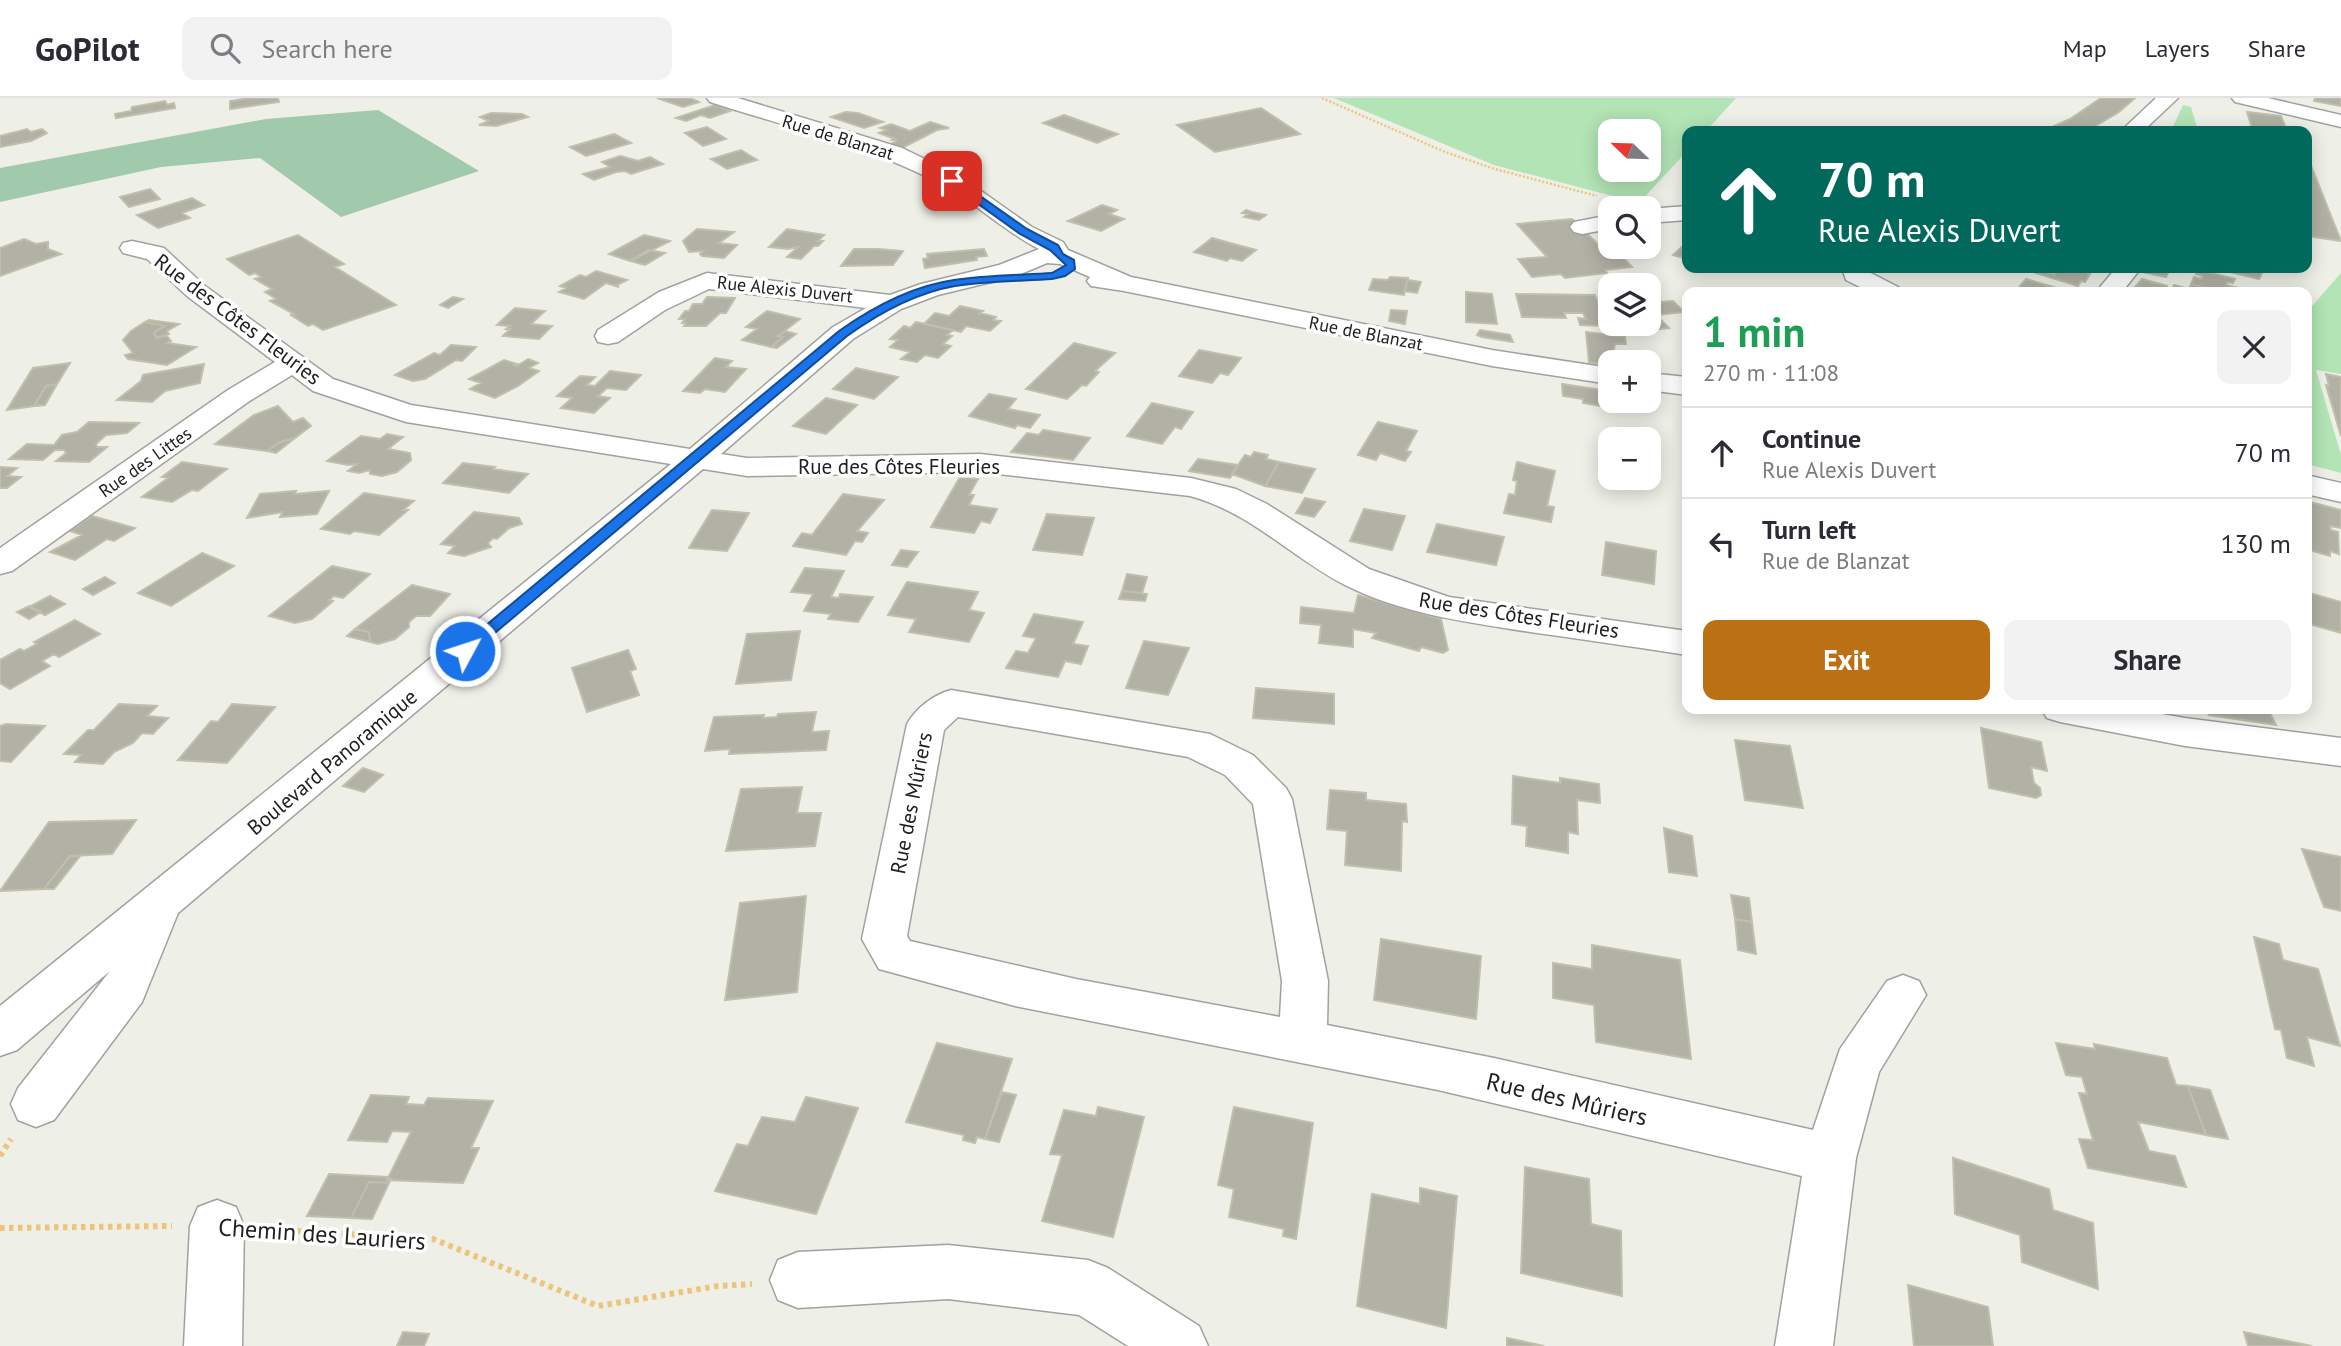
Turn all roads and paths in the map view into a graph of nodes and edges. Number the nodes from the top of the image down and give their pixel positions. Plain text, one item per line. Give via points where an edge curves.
1 (718, 98) edge
2 (1322, 98) edge
3 (2168, 98) edge
4 (2242, 98) edge
5 (2341, 121) edge
6 (2137, 126) edge
7 (1598, 197) edge
8 (1682, 213) edge
9 (1661, 215) edge
10 (1598, 224) edge
11 (1582, 226) dead end
12 (132, 248) dead end
13 (1047, 266) junction
14 (1855, 273) edge
15 (2125, 273) edge
16 (1879, 287) edge
17 (2113, 287) edge
18 (892, 303) junction
19 (608, 336) dead end
20 (293, 363) junction
21 (1598, 374) edge
22 (1661, 383) edge
23 (1682, 385) edge
24 (695, 460) junction
25 (2312, 486) edge
26 (2341, 493) edge
27 (0, 564) edge
28 (1682, 642) edge
29 (2087, 714) edge
30 (2341, 752) edge
31 (160, 905) junction
32 (1903, 995) dead end
33 (0, 1035) edge
34 (1303, 1042) junction
35 (36, 1104) dead end
36 (1830, 1158) junction
37 (217, 1226) junction
38 (0, 1227) edge
39 (799, 1280) joint
40 (213, 1346) edge
41 (1179, 1346) edge
42 (1804, 1346) edge

1 - 13 street, Rue de Blanzat via 894,153 952,181 1024,232
2 - 7 path via 1451,155
3 - 6 street
4 - 5 street
8 - 9 street
10 - 11 street
12 - 20 street, Rue des Côtes Fleuries via 155,253 196,291
13 - 18 street, Rue Alexis Duvert via 930,289
13 - 21 street, Rue de Blanzat via 1492,358
14 - 16 street
15 - 17 street
18 - 19 street, Rue Alexis Duvert via 707,281 683,288
18 - 24 street, Rue Alexis Duvert via 843,333
20 - 24 street, Rue des Côtes Fleuries via 323,385 405,413
20 - 27 street, Rue des Littes via 238,396
22 - 23 street
24 - 28 street, Rue des Côtes Fleuries via 747,467 980,463 1191,486 1256,511 1357,577 1402,595 1447,608
24 - 31 street, Boulevard Panoramique
25 - 26 street
29 - 30 street
31 - 33 street, Boulevard Panoramique
31 - 35 street via 126,988
32 - 36 street via 1857,1064
34 - 34 street, Rue des Mûriers via 963,975 895,956 884,939 926,724 951,703 1196,744 1239,765 1272,799 1305,981
34 - 36 street, Rue des Mûriers
36 - 42 street
37 - 38 path, Chemin des Lauriers
37 - 39 path, Chemin des Lauriers via 433,1239 598,1306 718,1286
37 - 40 street
39 - 41 street via 948,1272 1088,1288

